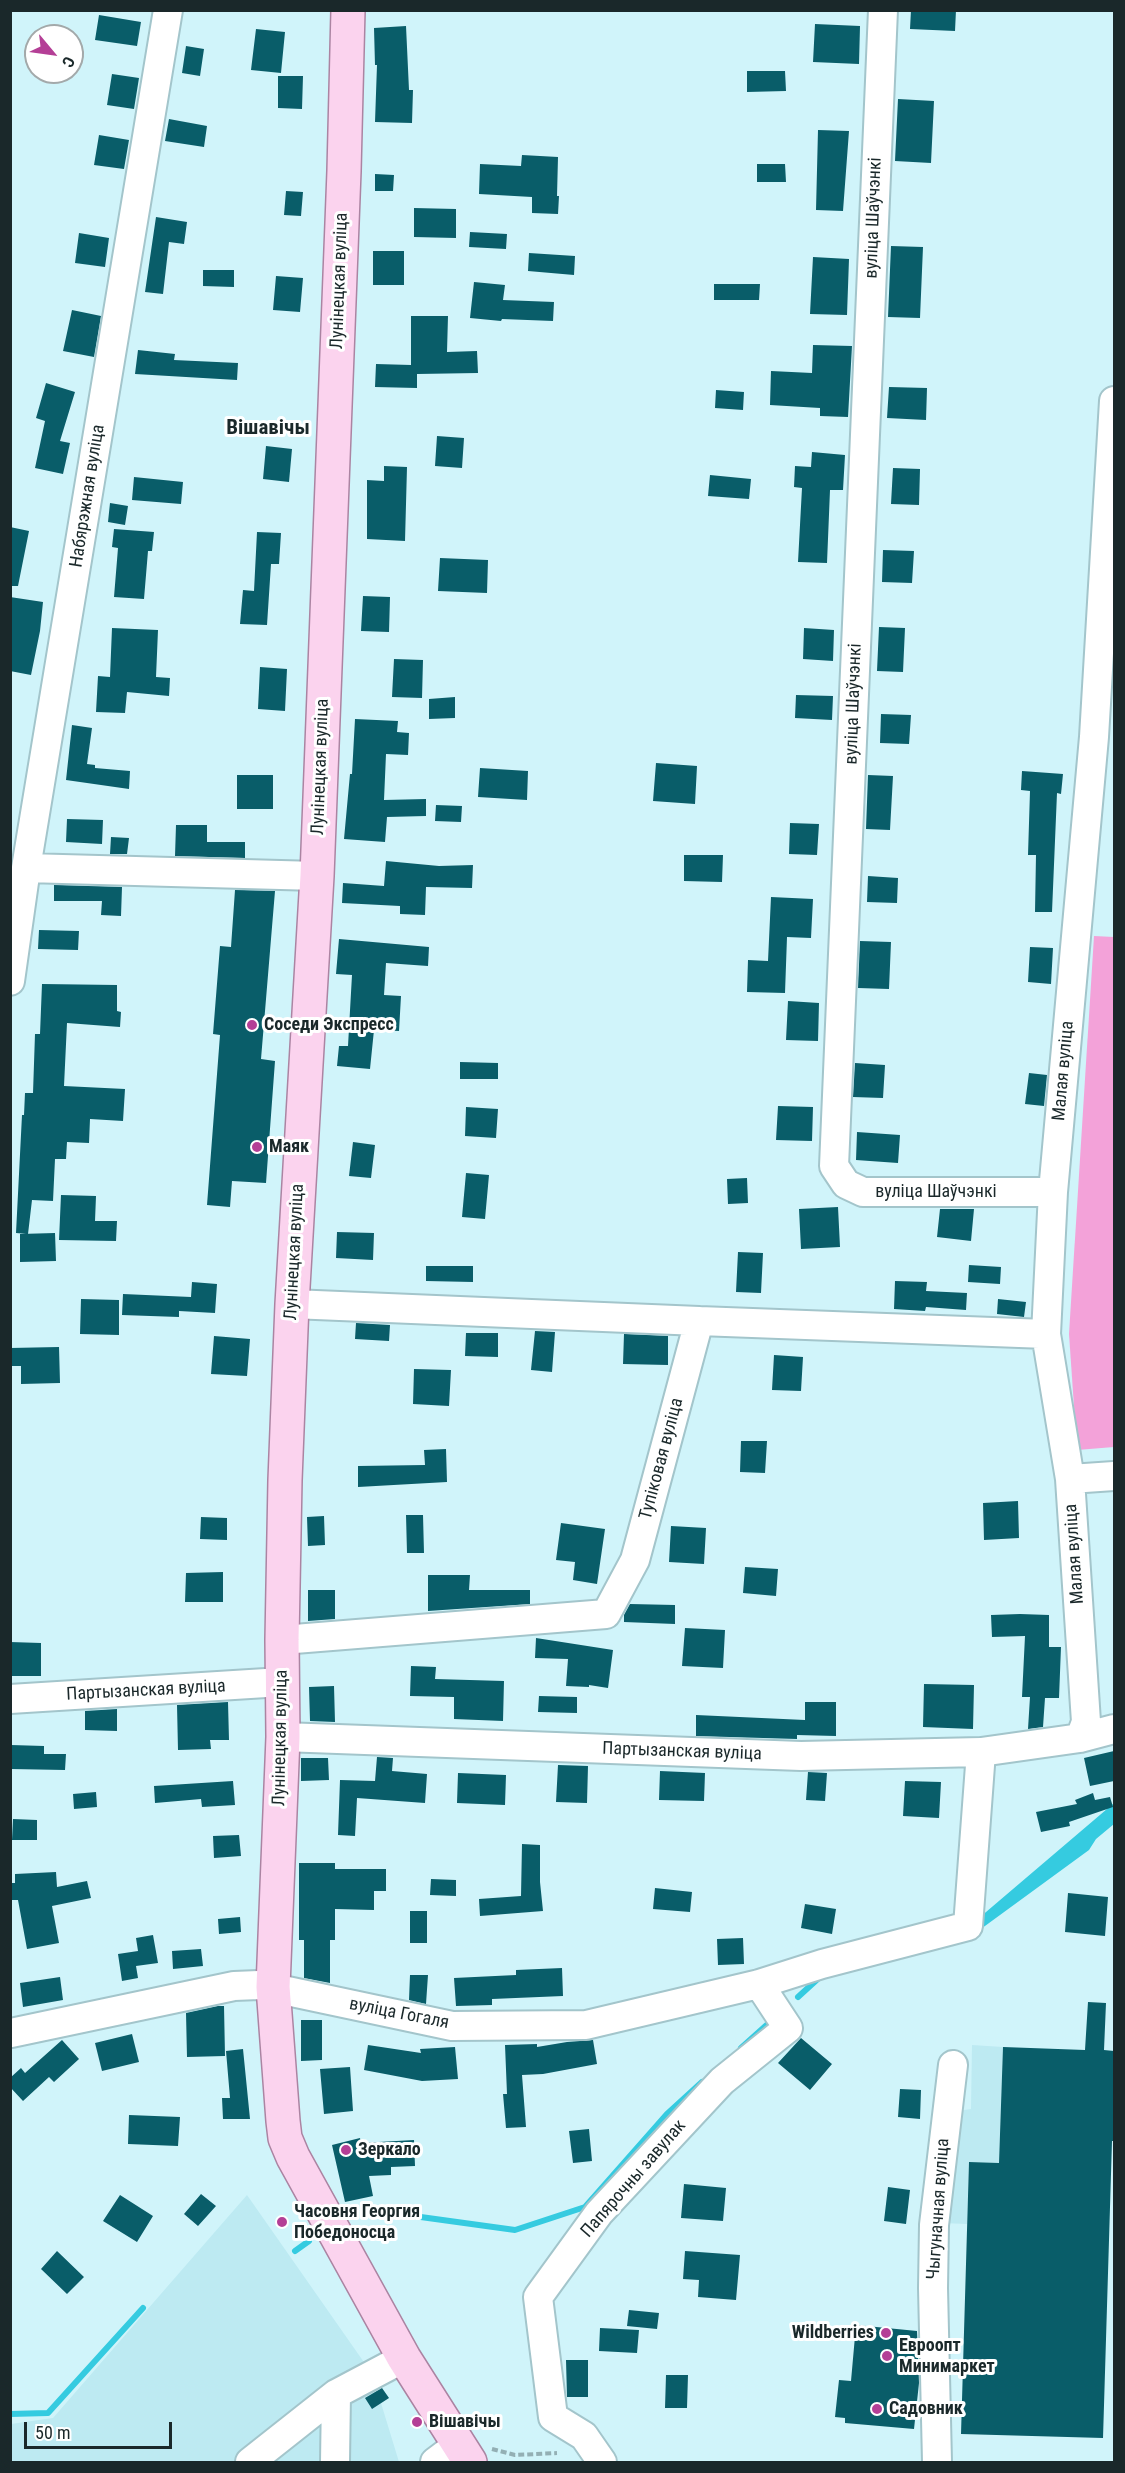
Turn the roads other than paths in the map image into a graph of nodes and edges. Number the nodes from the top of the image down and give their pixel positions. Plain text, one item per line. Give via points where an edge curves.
1 (168, 10) edge
2 (348, 10) edge
3 (883, 10) edge
4 (1114, 401) edge
5 (1104, 736) edge
6 (26, 868) junction
7 (316, 876) junction
8 (10, 981) edge
9 (1053, 1192) junction
10 (292, 1304) junction
11 (699, 1321) junction
12 (1046, 1334) junction
13 (1114, 1476) edge
14 (1070, 1479) junction
15 (282, 1640) junction
16 (282, 1683) junction
17 (10, 1699) edge
18 (1114, 1729) edge
19 (282, 1737) junction
20 (1080, 1738) junction
21 (981, 1752) junction
22 (759, 1984) junction
23 (273, 1987) junction
24 (11, 2033) edge
25 (953, 2065) dead end
26 (410, 2368) junction
27 (336, 2394) junction
28 (461, 2454) edge
29 (602, 2462) edge
30 (250, 2463) edge
31 (335, 2463) edge
32 (597, 2463) edge
33 (611, 2463) edge
34 (937, 2463) edge

1 - 6 street, Набярэжная вуліца
2 - 7 main road, Лунінецкая вуліца
3 - 9 street, вуліца Шаўчэнкі via 834,1166 846,1184 863,1192
4 - 5 street, Малая вуліца
5 - 9 street, Малая вуліца
6 - 7 street
6 - 8 street, Набярэжная вуліца
7 - 10 main road, Лунінецкая вуліца
9 - 12 street, Малая вуліца
10 - 11 street
10 - 15 main road, Лунінецкая вуліца
11 - 12 street
11 - 15 street, Тупіковая вуліца via 635,1560 606,1614
12 - 14 street, Малая вуліца
13 - 14 street
14 - 20 street, Малая вуліца via 1086,1722
15 - 16 main road, Лунінецкая вуліца
16 - 17 street, Партызанская вуліца
16 - 19 main road, Лунінецкая вуліца
18 - 20 street, Партызанская вуліца
19 - 21 street, Партызанская вуліца via 801,1756
19 - 23 main road, Лунінецкая вуліца
20 - 21 street, Партызанская вуліца
21 - 22 street, вуліца Гогаля via 968,1926
22 - 23 street, вуліца Гогаля via 586,2025 463,2026
22 - 29 street, Папярочны завулак via 788,2028 722,2081 599,2213 538,2297 553,2417 584,2436
23 - 24 street, вуліца Гогаля via 234,1986
23 - 26 main road, Лунінецкая вуліца via 285,2138
25 - 34 street, Чыгуначная вуліца via 934,2225
26 - 27 street
26 - 28 main road
27 - 30 street
27 - 31 street
29 - 32 street
29 - 33 street

